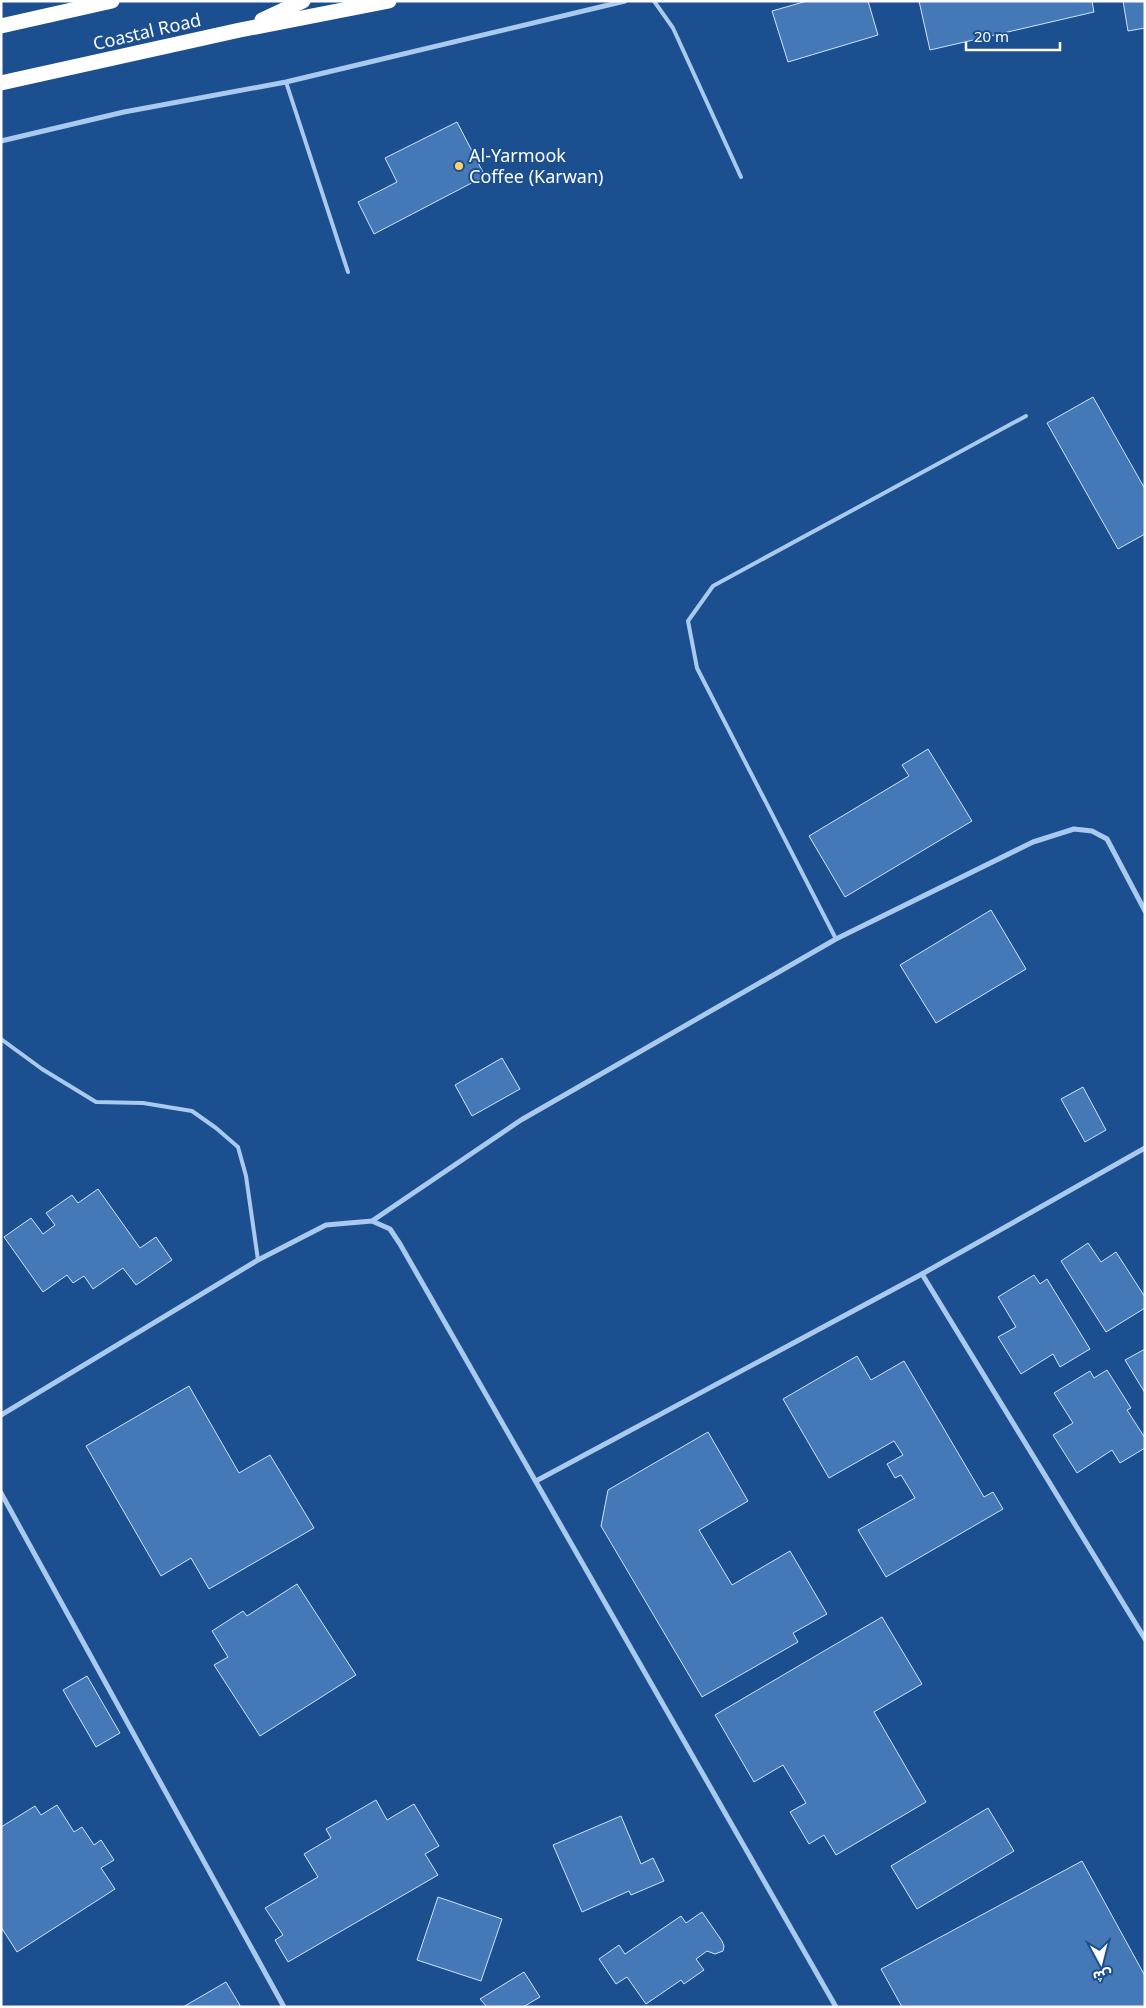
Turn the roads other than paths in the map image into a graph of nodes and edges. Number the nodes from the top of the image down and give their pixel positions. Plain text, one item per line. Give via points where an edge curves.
1 (112, 1) edge
2 (302, 1) edge
3 (389, 1) edge
4 (625, 1) edge
5 (654, 1) edge
6 (1, 26) edge
7 (240, 30) junction
8 (286, 82) junction
9 (1, 84) edge
10 (1, 141) edge
11 (741, 178) dead end
12 (348, 272) dead end
13 (1026, 416) dead end
14 (1145, 911) edge
15 (836, 939) junction
16 (1, 1039) edge
17 (1145, 1148) edge
18 (372, 1221) junction
19 (258, 1260) junction
20 (922, 1274) junction
21 (1, 1415) edge
22 (536, 1481) junction
23 (1, 1493) edge
24 (1145, 1639) edge
25 (284, 2007) edge
26 (836, 2007) edge

1 - 6 highway
2 - 7 highway
3 - 7 highway, Coastal Road
4 - 8 street
5 - 11 lane via 673,28
7 - 9 highway, Coastal Road
8 - 10 street via 124,112
8 - 12 lane
13 - 15 lane via 713,586 688,621 697,668
14 - 15 street via 1107,840 1092,831 1074,829 1032,842
15 - 18 street via 521,1120
16 - 19 lane via 96,1102 143,1103 192,1111 230,1140 238,1147 246,1176
17 - 20 street
18 - 19 street via 326,1225
18 - 22 street via 390,1229 400,1244
19 - 21 street
20 - 22 street
20 - 24 street
22 - 26 street
23 - 25 street

